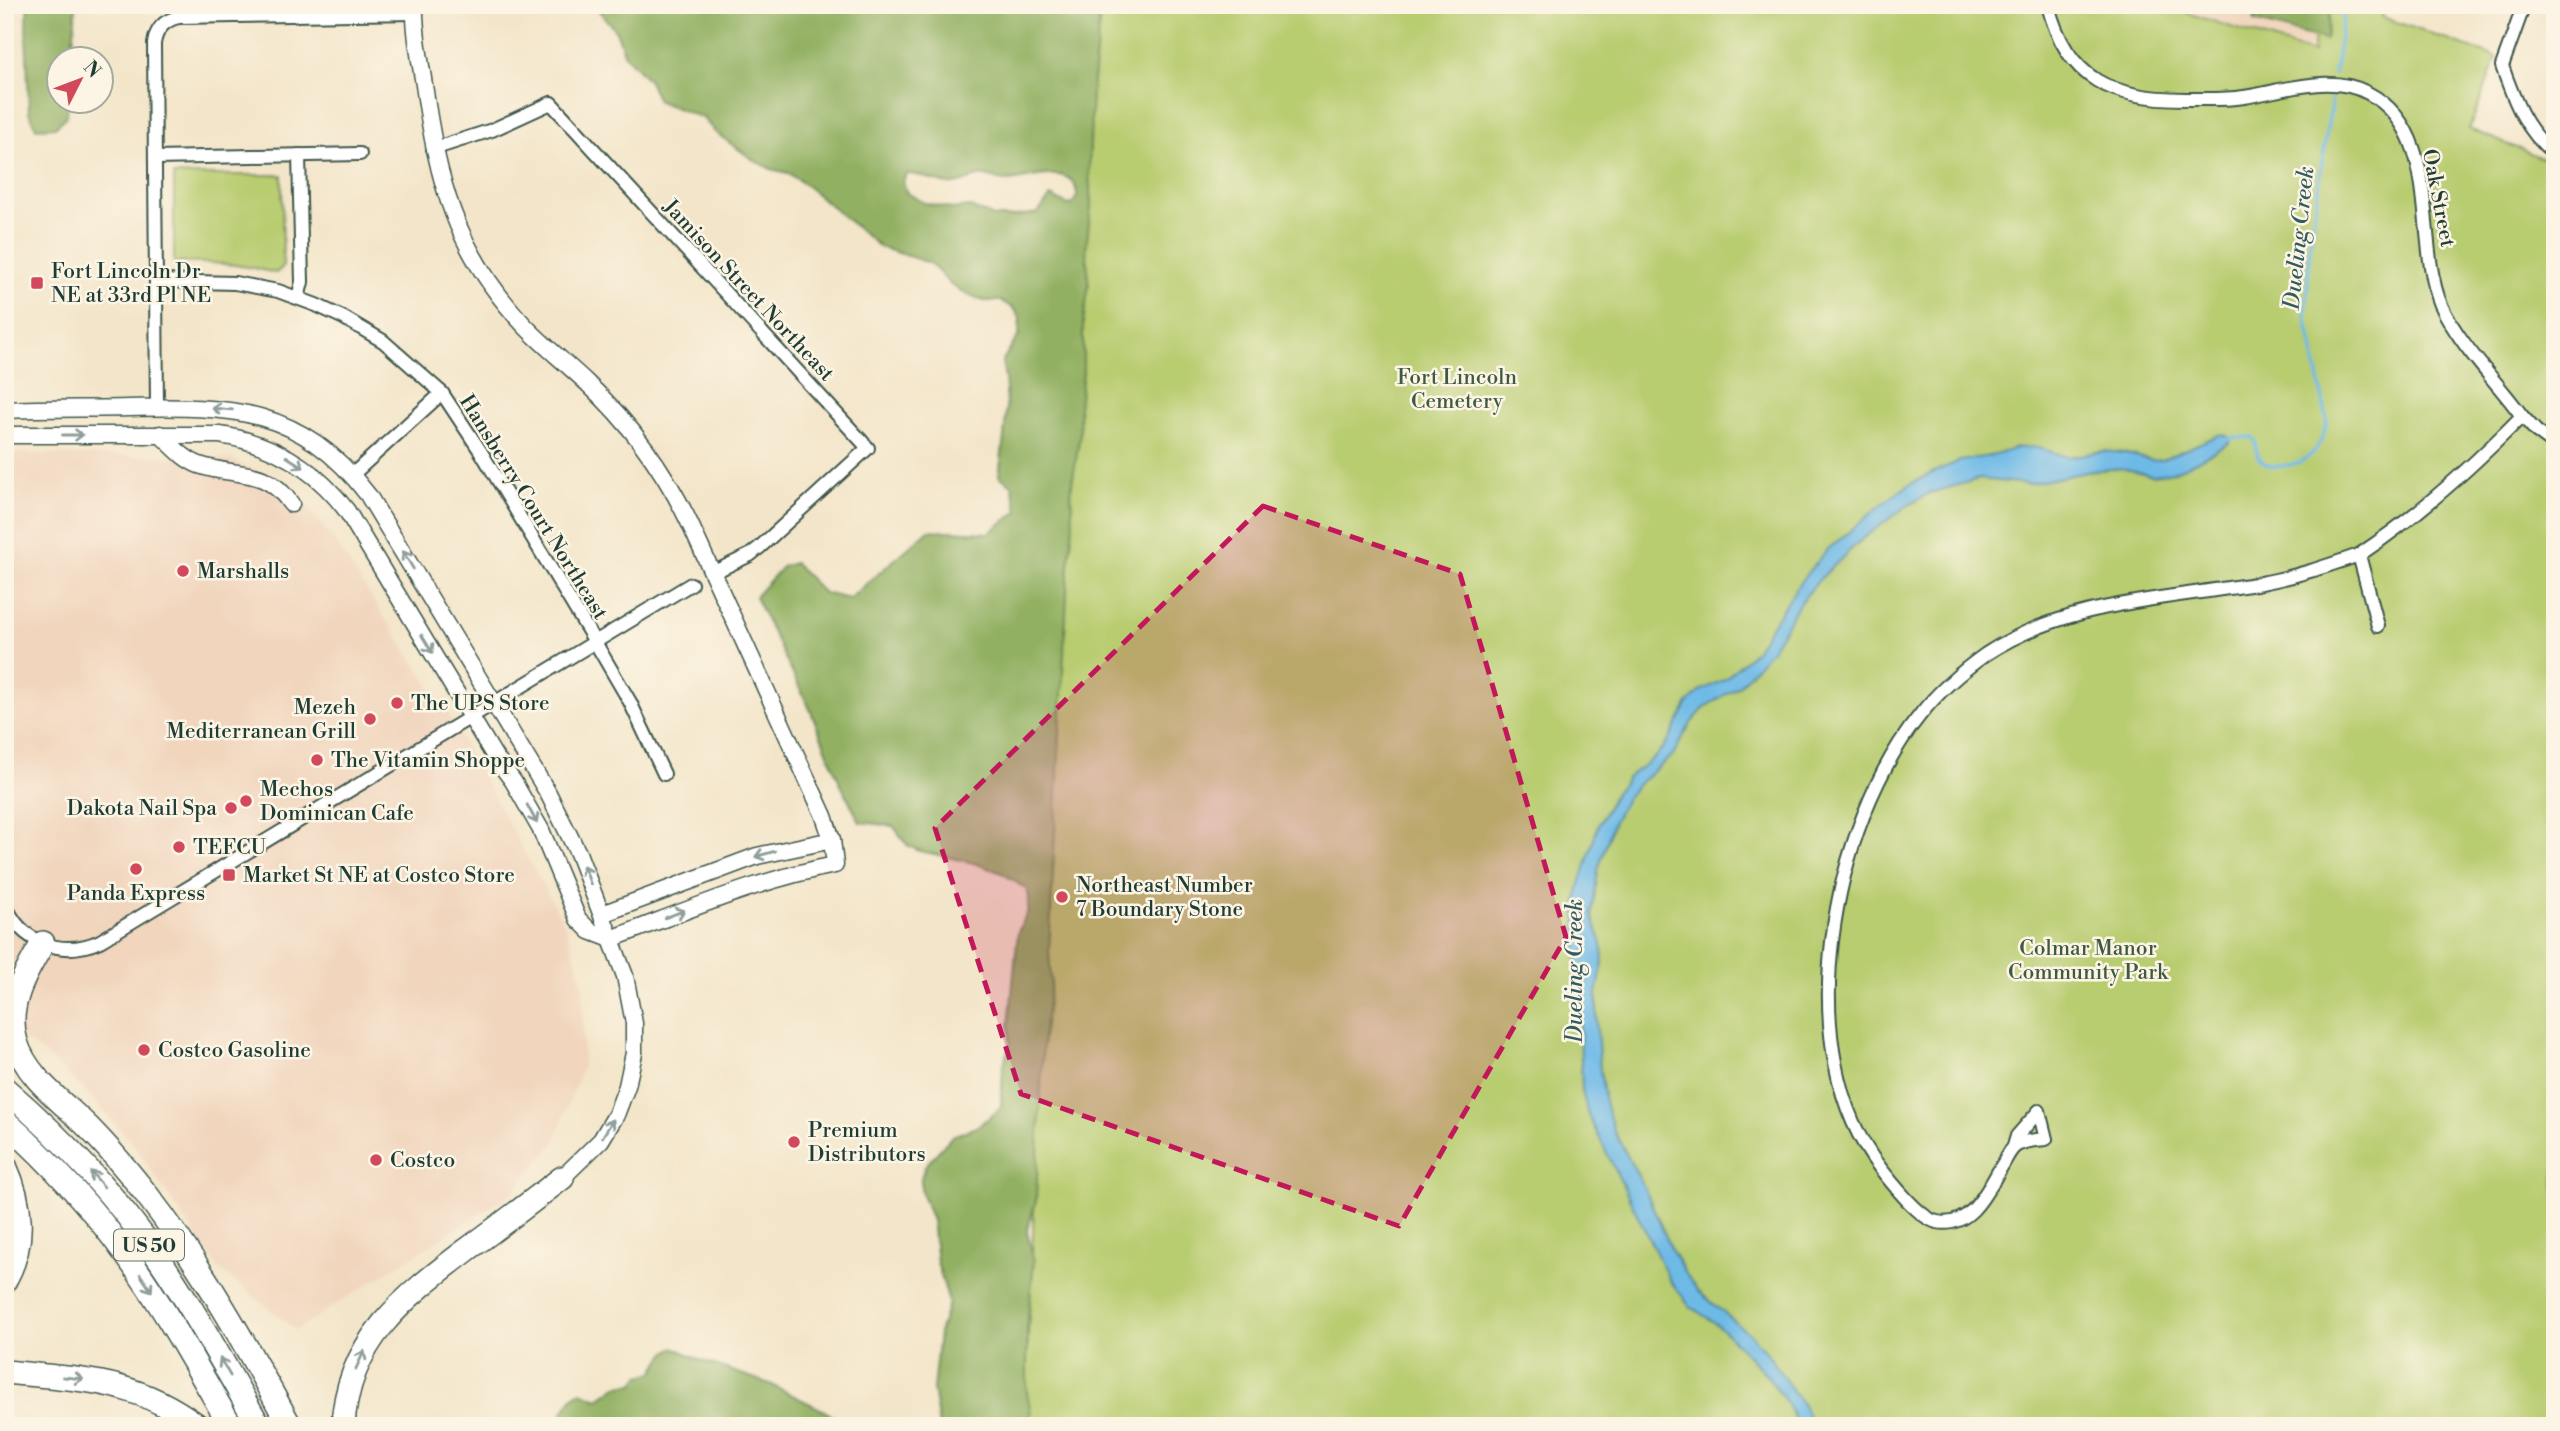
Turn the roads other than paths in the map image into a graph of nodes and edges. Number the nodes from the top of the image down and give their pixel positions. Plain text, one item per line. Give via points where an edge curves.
1 (2048, 5) edge
2 (2524, 5) edge
3 (415, 9) edge
4 (433, 149) junction
5 (2555, 154) edge
6 (299, 155) junction
7 (360, 155) dead end
8 (155, 158) junction
9 (156, 281) junction
10 (298, 298) junction
11 (442, 393) junction
12 (157, 407) junction
13 (5, 410) edge
14 (2522, 416) junction
15 (160, 434) junction
16 (5, 435) edge
17 (2555, 445) edge
18 (352, 475) junction
19 (291, 504) dead end
20 (2359, 555) junction
21 (712, 573) junction
22 (691, 584) dead end
23 (2378, 626) dead end
24 (595, 642) junction
25 (493, 703) junction
26 (471, 716) junction
27 (664, 774) dead end
28 (831, 840) junction
29 (5, 903) edge
30 (602, 914) junction
31 (611, 939) junction
32 (43, 943) junction
33 (5, 1055) edge
34 (48, 1088) junction
35 (5, 1089) edge
36 (5, 1121) edge
37 (2014, 1146) dead end
38 (5, 1166) edge
39 (562, 1178) joint
40 (5, 1280) edge
41 (5, 1372) edge
42 (198, 1426) edge
43 (230, 1426) edge
44 (258, 1426) edge
45 (289, 1426) edge
46 (343, 1426) edge

1 - 14 street, Oak Street via 2059,39 2079,67 2111,89 2130,95 2221,99 2327,85 2361,90 2392,110 2403,125 2421,182 2441,303
2 - 5 street via 2502,66 2521,115 2538,141
3 - 4 street
3 - 8 street via 170,20 160,27 154,44
4 - 21 street via 455,220 487,278 524,325 605,401 645,448 684,512
4 - 21 street, Jamison Street Northeast via 492,130 551,103 868,448 760,547
6 - 7 street
6 - 8 street
6 - 10 street via 302,276
8 - 9 street
9 - 10 street, Hansberry Court Northeast via 235,283
9 - 12 street
10 - 11 street, Hansberry Court Northeast via 383,341
11 - 18 street
11 - 24 street, Hansberry Court Northeast
12 - 13 street
18 -> 12 street via 312,440 261,416 221,408
14 - 17 street, Oak Street
14 - 20 street via 2436,499
16 -> 15 street
15 - 19 street via 195,463 267,480
15 -> 26 street via 248,440 285,455 319,479 347,511
25 -> 18 street via 383,517
20 - 23 street
20 - 37 street via 2275,580 2091,611 2043,624 1986,654 1948,686 1919,716 1890,762 1848,865 1832,937 1828,1008 1840,1093 1869,1153 1933,1221 1949,1223 1966,1217
21 - 28 street
22 - 24 street
24 - 25 street
24 - 27 street, Hansberry Court Northeast
25 - 26 street
30 -> 25 street via 559,814
26 -> 31 street via 535,818 578,919 590,932
26 - 32 street via 108,937 79,948
28 -> 30 street via 757,856
31 -> 28 street via 751,886 835,865
29 - 32 street via 18,925
30 - 31 street
39 -> 31 street via 609,1127 631,1072 633,1009
32 - 34 highway via 16,996 12,1020 20,1054
33 - 34 highway
34 - 45 highway via 113,1154 167,1221
44 -> 35 highway, US 50 via 192,1311 142,1236 79,1160
36 -> 43 highway, US 50 via 64,1178 110,1233 163,1309
38 - 40 highway via 20,1222 17,1248
46 -> 39 highway via 357,1367 386,1318 423,1283
41 -> 42 highway via 121,1386 156,1399

